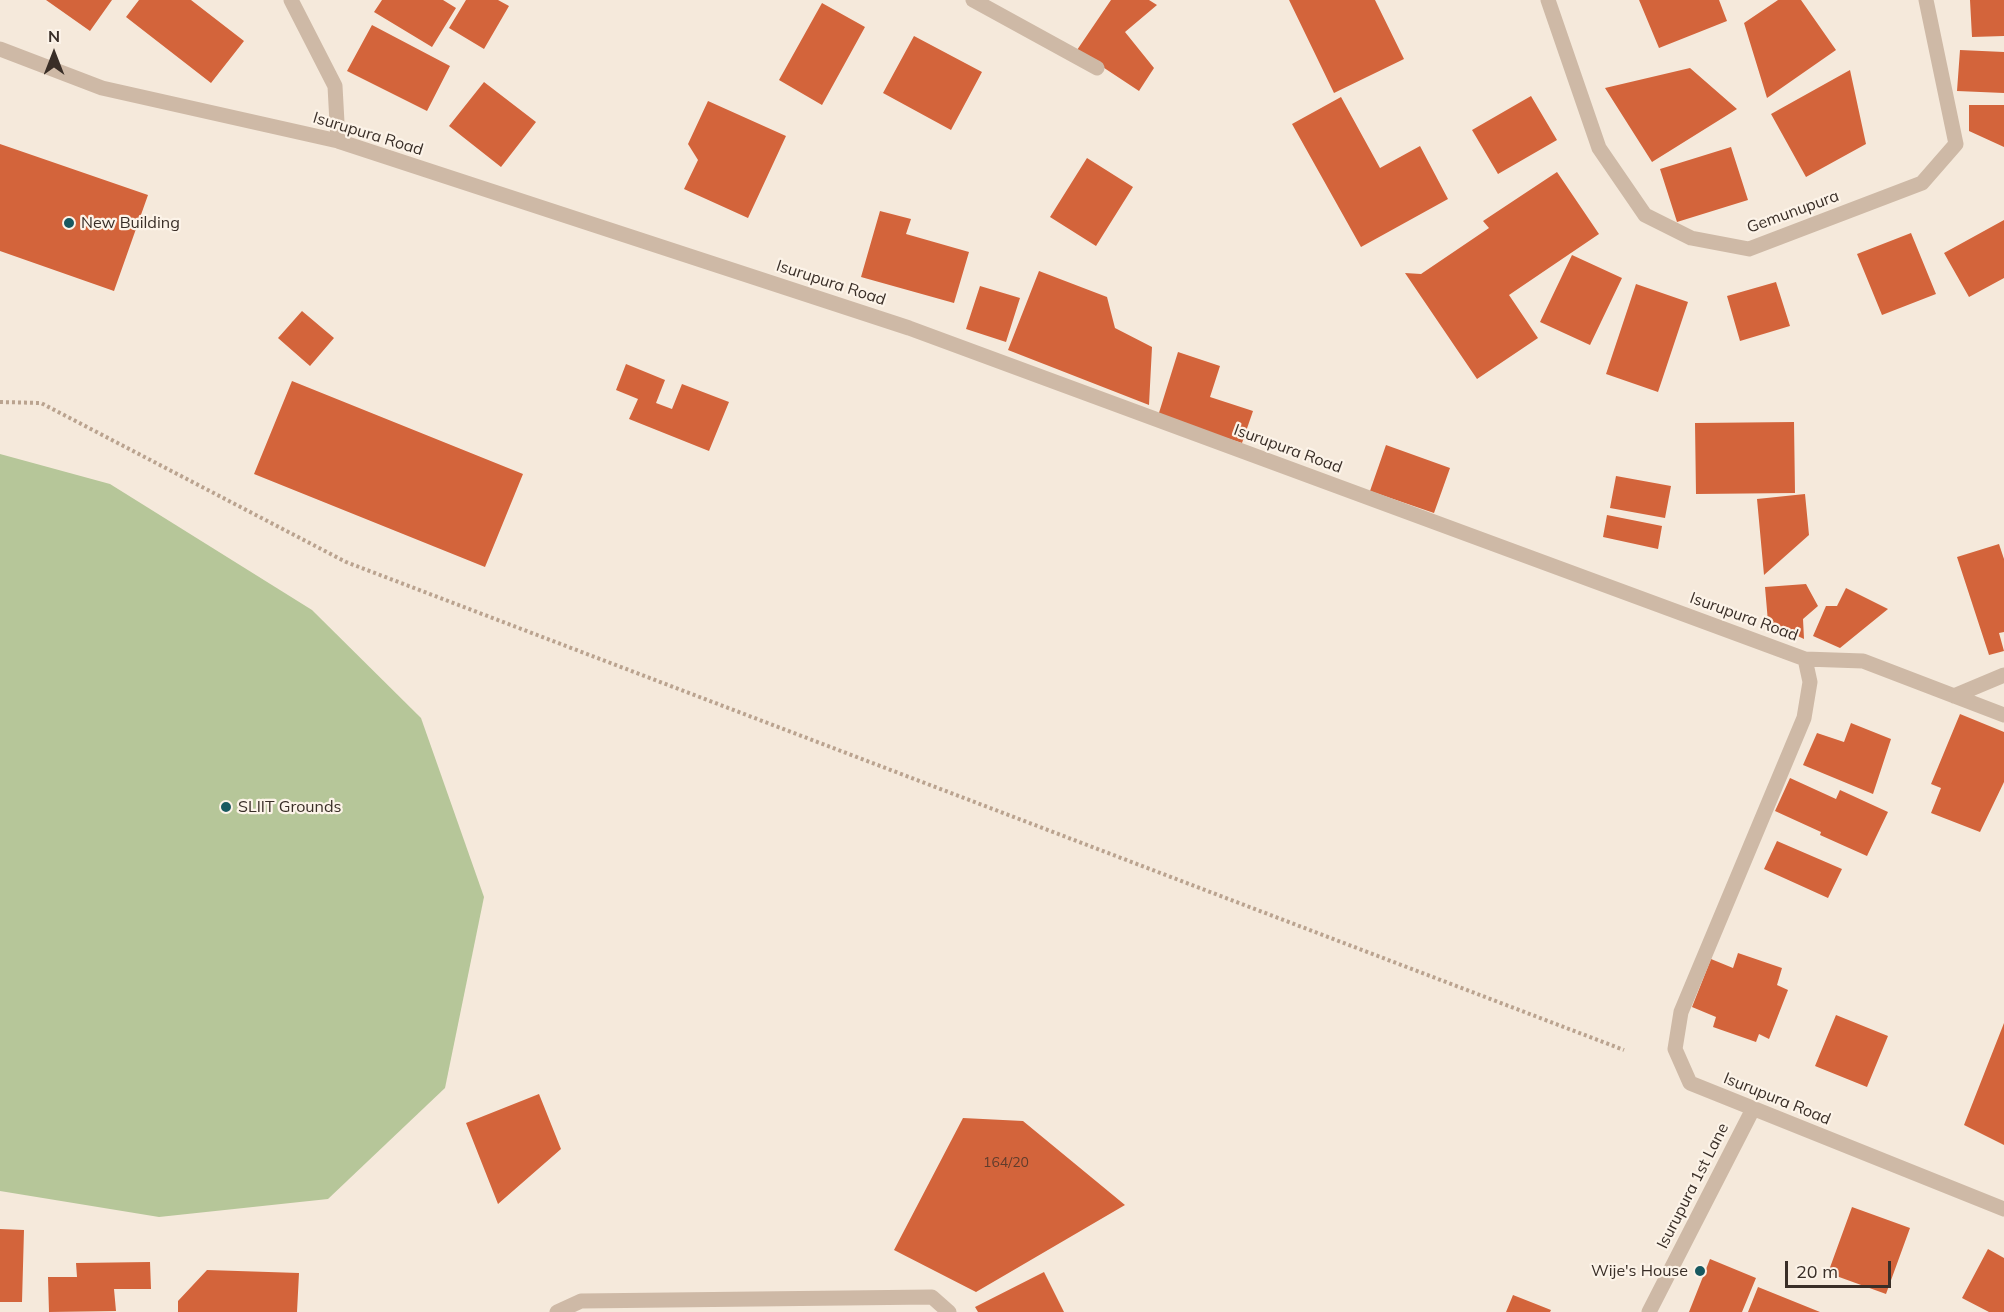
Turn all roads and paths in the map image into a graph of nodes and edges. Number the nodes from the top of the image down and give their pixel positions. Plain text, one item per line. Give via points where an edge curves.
1 (291, 0) edge
2 (973, 0) edge
3 (1548, 0) edge
4 (1926, 0) edge
5 (0, 50) edge
6 (1097, 68) dead end
7 (338, 141) junction
8 (0, 402) edge
9 (1805, 659) junction
10 (2004, 675) edge
11 (1954, 696) junction
12 (2004, 715) edge
13 (1624, 1050) dead end
14 (1753, 1109) junction
15 (2004, 1209) edge
16 (557, 1312) edge
17 (948, 1312) edge
18 (1649, 1312) edge

1 - 7 street via 336,86
2 - 6 street
3 - 4 street, Gemunupura via 1599,148 1645,215 1691,238 1749,249 1922,183 1956,144
5 - 7 street, Isurupura Road via 102,87
7 - 9 street, Isurupura Road via 909,328
8 - 13 path via 40,403 346,562
9 - 11 street via 1863,661
9 - 14 street, Isurupura Road via 1810,682 1804,718 1681,1012 1675,1049 1690,1083
10 - 11 street
11 - 12 street
14 - 15 street, Isurupura Road
14 - 18 street, Isurupura 1st Lane
16 - 17 street via 581,1301 932,1297

